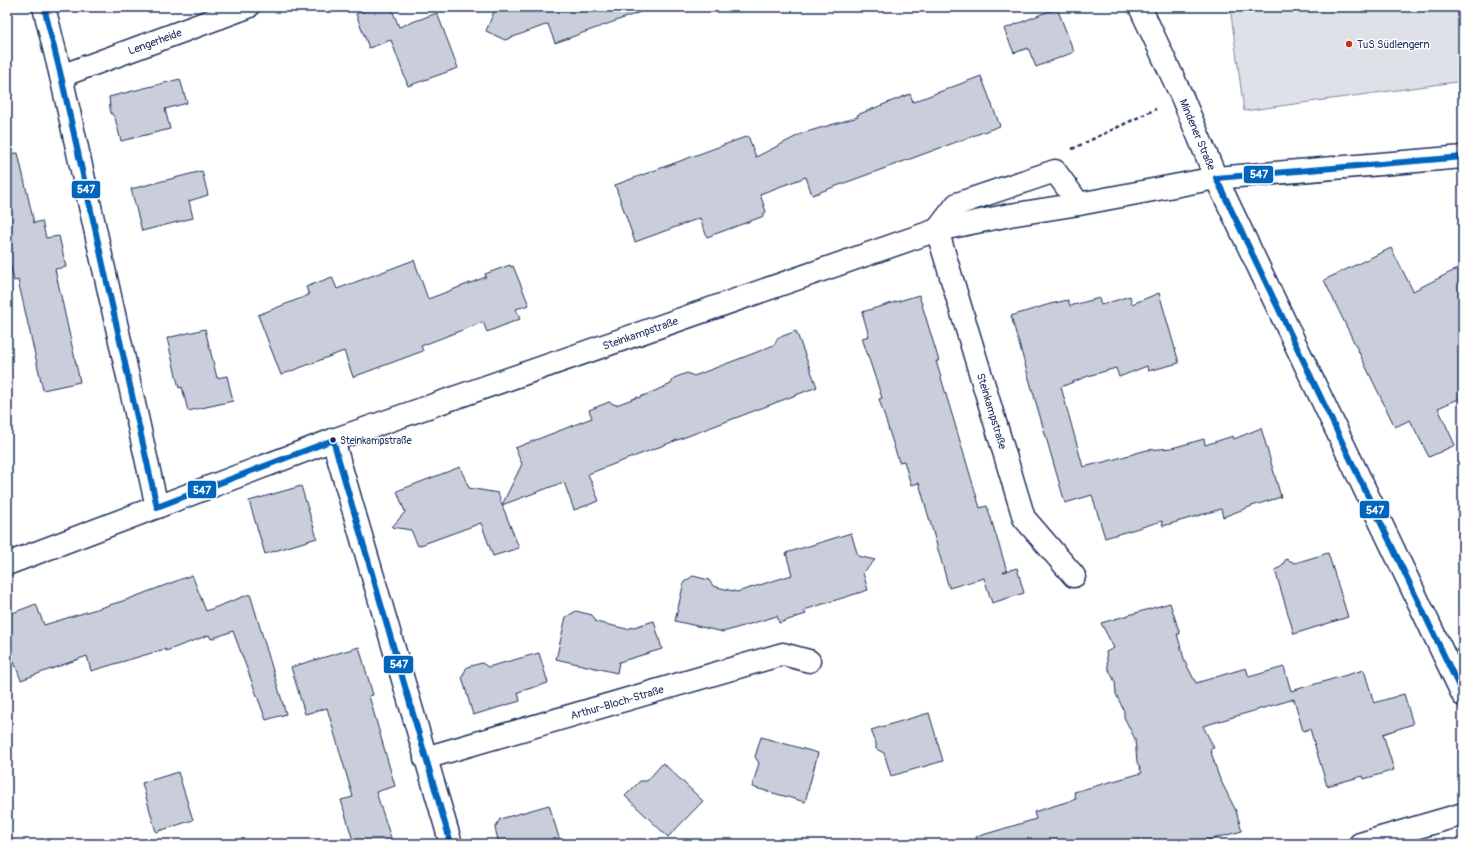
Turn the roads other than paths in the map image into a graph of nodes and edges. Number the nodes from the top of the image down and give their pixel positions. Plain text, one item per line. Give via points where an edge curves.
1 (44, 7) edge
2 (248, 7) edge
3 (1140, 7) edge
4 (61, 76) junction
5 (1463, 157) edge
6 (1216, 178) junction
7 (1079, 204) junction
8 (937, 230) junction
9 (333, 440) junction
10 (157, 507) junction
11 (7, 564) edge
12 (1074, 576) dead end
13 (809, 661) dead end
14 (1463, 695) edge
15 (425, 758) junction
16 (1463, 814) edge
17 (451, 844) edge
18 (1360, 844) edge

1 - 4 street
2 - 4 street, Lengerheide
3 - 6 street, Mindener Straße
4 - 10 street
5 - 6 street, Steinkampstraße
6 - 7 street, Steinkampstraße
6 - 14 street, Mindener Straße
7 - 8 street, Steinkampstraße
7 - 8 street via 1055,171 957,204
8 - 9 street, Steinkampstraße
8 - 12 street, Steinkampstraße via 1024,518
9 - 10 street, Steinkampstraße
9 - 15 street
10 - 11 street, Steinkampstraße
13 - 15 street, Arthur-Bloch-Straße via 783,654
15 - 17 street
16 - 18 street

